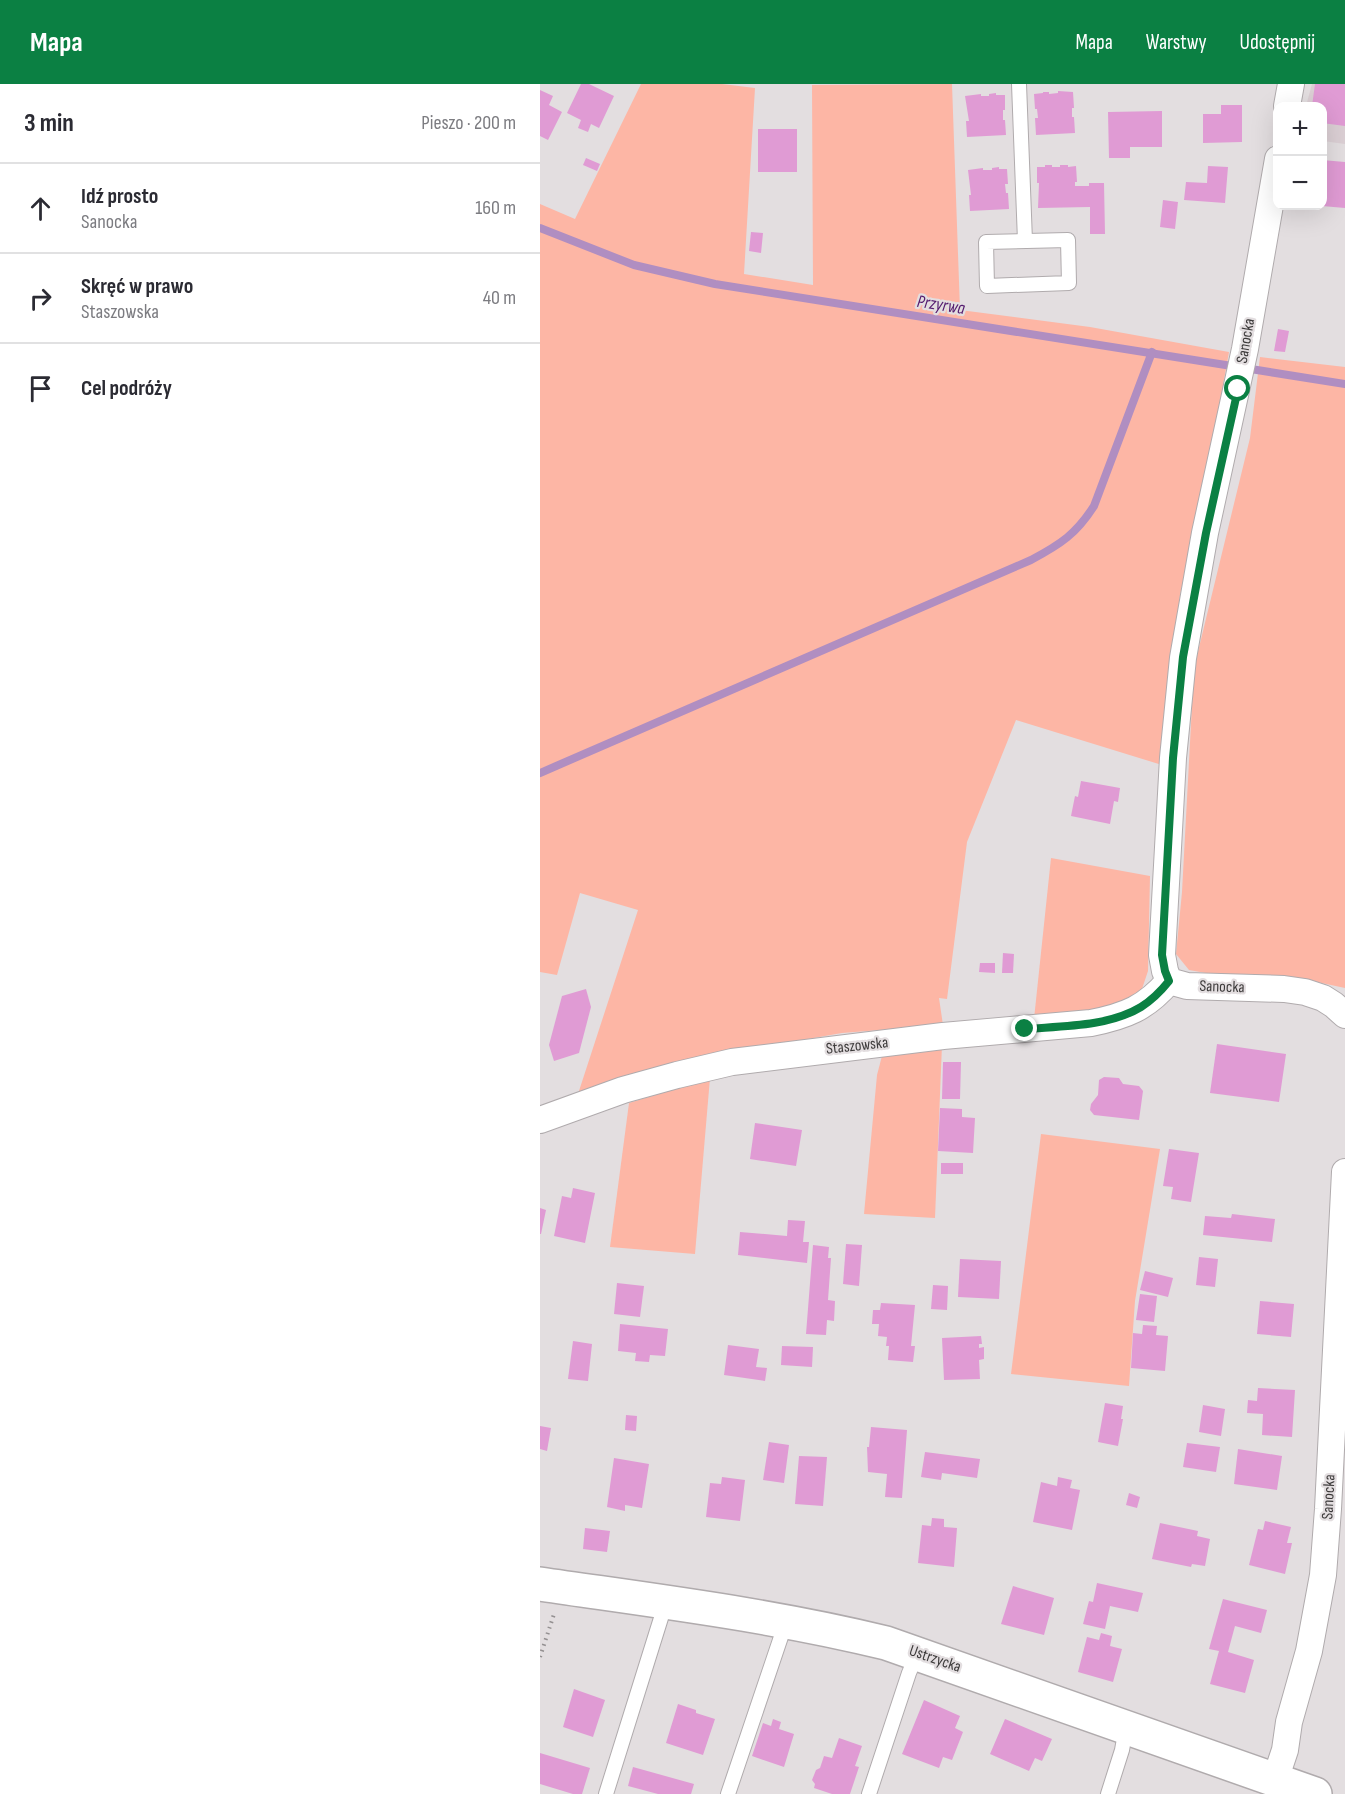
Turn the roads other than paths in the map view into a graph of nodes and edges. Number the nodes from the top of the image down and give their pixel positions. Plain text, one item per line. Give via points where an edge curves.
1 (1019, 84) edge
2 (1291, 84) edge
3 (1288, 102) edge
4 (1273, 188) edge
5 (1025, 241) junction
6 (1169, 981) junction
7 (1345, 1015) edge
8 (540, 1120) edge
9 (1345, 1172) edge
10 (550, 1585) edge
11 (666, 1602) junction
12 (786, 1622) junction
13 (918, 1653) junction
14 (1126, 1728) junction
15 (1269, 1784) edge
16 (606, 1794) edge
17 (728, 1794) edge
18 (869, 1794) edge
19 (1108, 1794) edge
20 (1315, 1794) edge

1 - 5 lane
2 - 3 street
4 - 6 street, Sanocka via 1238,389 1206,533 1181,674 1162,955
5 - 5 lane via 1068,240 1069,283 987,286 986,242
6 - 7 street, Sanocka via 1187,986 1305,992 1323,998
6 - 8 street, Staszowska via 1140,1008 1110,1019 732,1062 623,1090
9 - 15 street, Sanocka via 1323,1575 1285,1750
10 - 11 street, Ustrzycka
11 - 12 street, Ustrzycka
11 - 16 lane
12 - 13 street, Ustrzycka via 886,1642
12 - 17 lane
13 - 14 street, Ustrzycka
13 - 18 lane
14 - 15 street, Ustrzycka
14 - 19 lane
15 - 20 street, Ustrzycka

